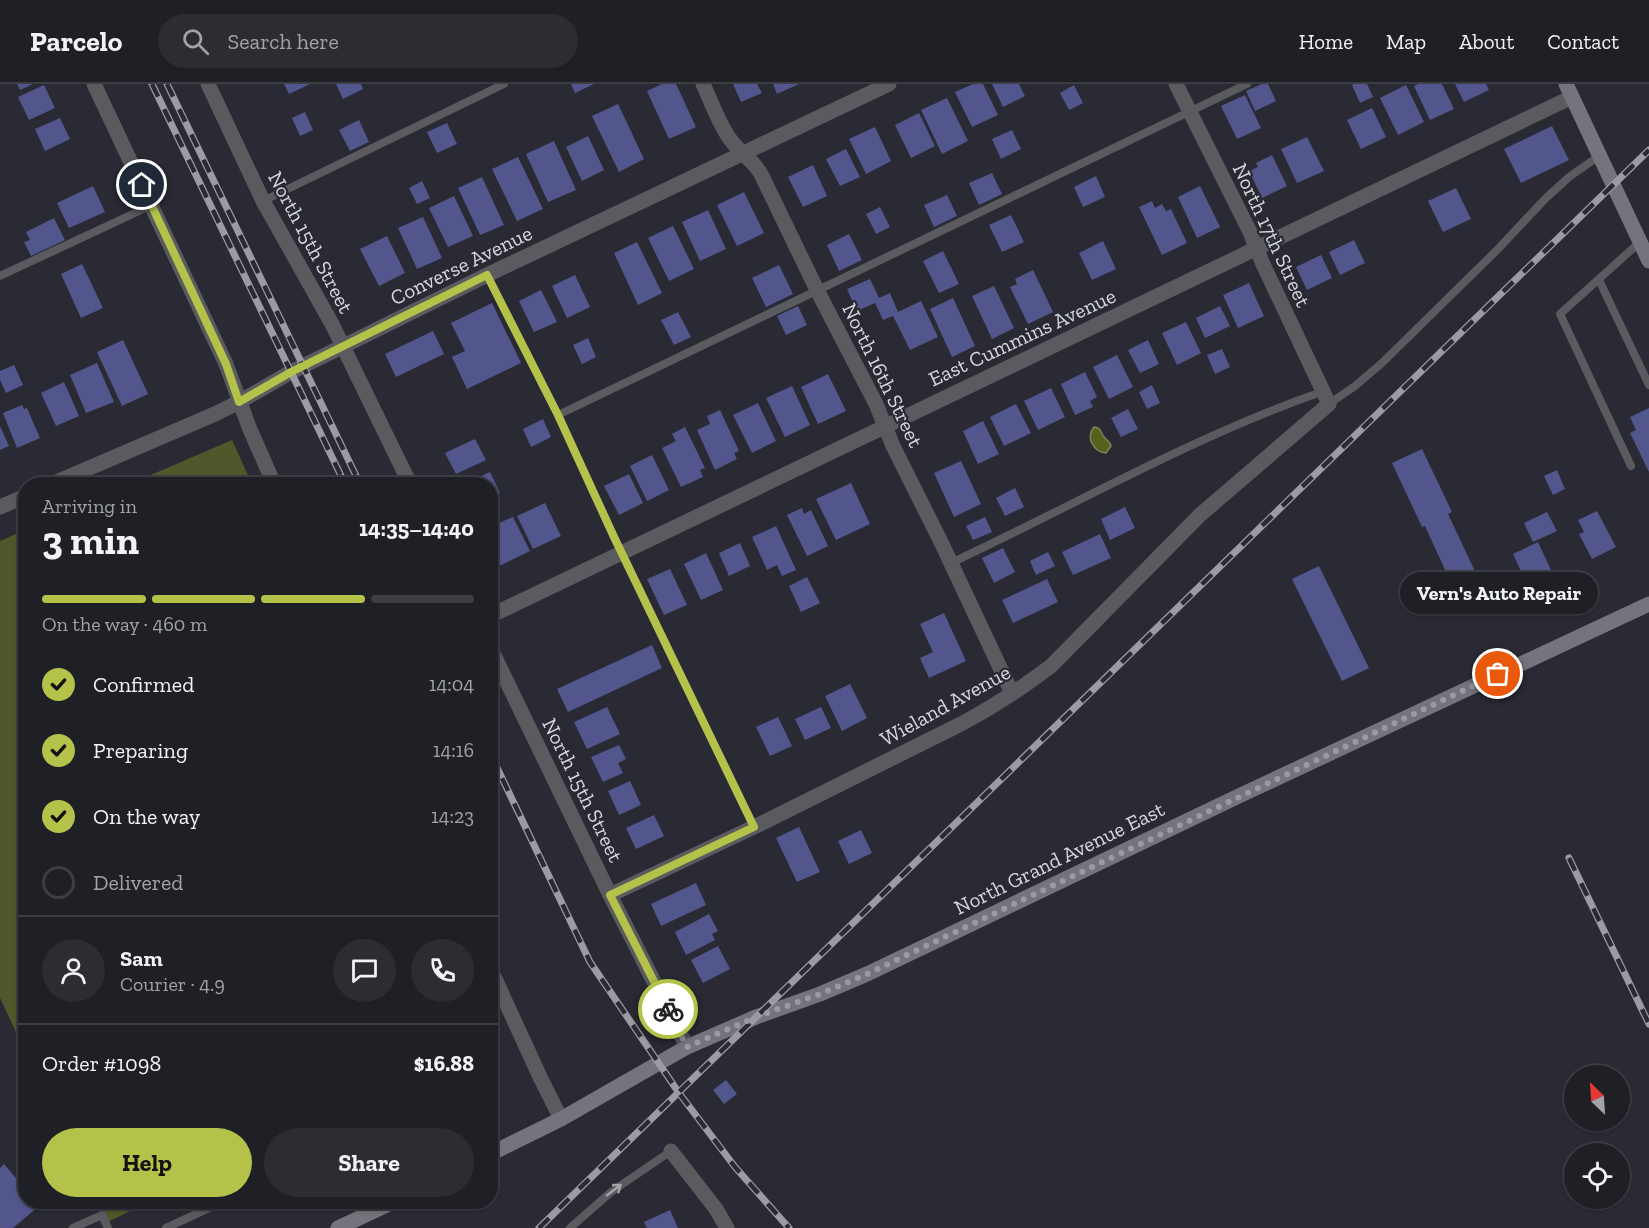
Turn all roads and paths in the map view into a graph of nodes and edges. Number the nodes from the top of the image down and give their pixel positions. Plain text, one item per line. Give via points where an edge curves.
1 (94, 84) edge
2 (208, 84) edge
3 (504, 84) edge
4 (703, 84) edge
5 (889, 84) edge
6 (1176, 84) edge
7 (1247, 84) edge
8 (1569, 91) edge
9 (1189, 112) junction
10 (743, 154) junction
11 (1599, 156) junction
12 (263, 201) junction
13 (152, 205) junction
14 (1640, 242) junction
15 (1256, 249) junction
16 (1649, 261) edge
17 (0, 275) edge
18 (487, 275) junction
19 (1599, 280) junction
20 (817, 290) junction
21 (343, 347) junction
22 (1649, 385) edge
23 (1326, 397) junction
24 (239, 402) junction
25 (558, 415) junction
26 (885, 426) junction
27 (1631, 466) dead end
28 (68, 477) edge
29 (271, 477) edge
30 (407, 477) edge
31 (18, 499) edge
32 (0, 507) edge
33 (622, 552) junction
34 (951, 563) junction
35 (1649, 604) edge
36 (498, 612) edge
37 (498, 664) edge
38 (1012, 693) junction
39 (754, 827) junction
40 (610, 895) junction
41 (498, 985) edge
42 (687, 1047) junction
43 (561, 1119) junction
44 (498, 1150) edge
45 (671, 1151) joint
46 (207, 1209) edge
47 (378, 1209) edge
48 (73, 1228) edge
49 (108, 1228) edge
50 (165, 1228) edge
51 (338, 1228) edge
52 (570, 1228) edge
53 (727, 1228) edge

1 - 13 street
2 - 12 street, North 15th Street
3 - 12 lane
4 - 10 street, North 16th Street via 729,138
5 - 10 street, Converse Avenue
6 - 9 street, North 17th Street
7 - 9 lane
8 - 11 street
8 - 15 street, East Cummins Avenue
9 - 15 street, North 17th Street
9 - 20 lane
10 - 18 street, Converse Avenue
10 - 20 street, North 16th Street via 758,168
11 - 14 street
11 - 23 lane via 1545,199 1382,363 1355,386
12 - 21 street, North 15th Street
13 - 17 lane
13 - 24 street via 226,364
14 - 16 street
14 - 19 lane
15 - 23 street, North 17th Street
15 - 26 street, East Cummins Avenue
18 - 21 street, Converse Avenue
18 - 25 lane
19 - 22 lane
19 - 27 lane via 1560,315
20 - 25 lane
20 - 26 street, North 16th Street
21 - 24 street, Converse Avenue
21 - 30 street, North 15th Street
23 - 34 lane via 1274,408
23 - 38 street, Wieland Avenue via 1200,515 1051,666
24 - 28 street, Converse Avenue
24 - 29 street
25 - 33 lane
26 - 33 street, East Cummins Avenue
26 - 34 street, North 16th Street
31 - 32 street
33 - 36 street, East Cummins Avenue
33 - 39 lane
34 - 38 street, North 16th Street
35 - 42 street, North Grand Avenue East via 867,974
37 - 40 street, North 15th Street
38 - 39 street, Wieland Avenue via 961,724
39 - 40 street, Wieland Avenue
40 - 42 street, North 15th Street
41 - 43 street
42 - 43 street, North Grand Avenue East
43 - 44 street, North Grand Avenue East
52 -> 45 lane via 611,1192
45 - 53 street
46 - 50 lane
47 - 51 street
48 - 49 lane via 102,1215

